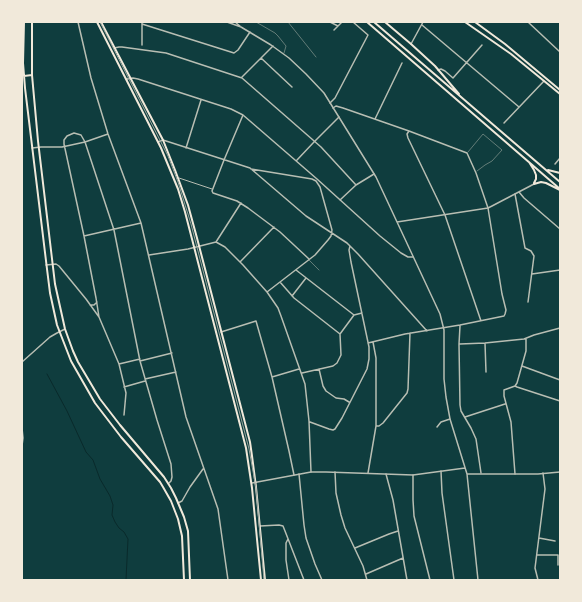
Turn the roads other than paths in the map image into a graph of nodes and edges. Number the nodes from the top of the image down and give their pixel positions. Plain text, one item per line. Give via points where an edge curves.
1 (24, 22) edge
2 (32, 22) edge
3 (78, 22) edge
4 (97, 22) edge
5 (101, 22) edge
6 (227, 22) edge
7 (235, 22) edge
8 (256, 22) edge
9 (288, 22) edge
10 (330, 22) edge
11 (342, 22) edge
12 (353, 22) edge
13 (367, 22) edge
14 (374, 22) edge
15 (385, 22) edge
16 (423, 22) edge
17 (465, 22) edge
18 (475, 22) edge
19 (528, 22) edge
20 (142, 23) edge
21 (422, 25) junction
22 (338, 26) junction
23 (241, 27) junction
24 (334, 30) dead end
25 (250, 32) junction
26 (411, 44) junction
27 (142, 45) dead end
28 (482, 45) dead end
29 (273, 46) junction
30 (114, 48) junction
31 (560, 52) edge
32 (283, 54) junction
33 (316, 57) dead end
34 (261, 58) junction
35 (402, 63) dead end
36 (466, 63) junction
37 (438, 70) junction
38 (32, 75) junction
39 (24, 76) junction
40 (130, 78) junction
41 (242, 78) junction
42 (127, 79) junction
43 (544, 81) junction
44 (292, 87) dead end
45 (559, 89) edge
46 (560, 94) edge
47 (201, 100) junction
48 (465, 100) junction
49 (330, 102) junction
50 (519, 107) junction
51 (333, 108) junction
52 (243, 115) junction
53 (339, 117) junction
54 (375, 119) junction
55 (504, 123) dead end
56 (409, 131) junction
57 (108, 134) junction
58 (163, 140) junction
59 (85, 142) junction
60 (158, 142) junction
61 (314, 142) junction
62 (39, 147) junction
63 (64, 147) junction
64 (32, 148) junction
65 (186, 148) junction
66 (467, 153) junction
67 (560, 158) edge
68 (224, 160) junction
69 (297, 161) junction
70 (528, 161) junction
71 (556, 164) dead end
72 (250, 168) junction
73 (545, 169) junction
74 (476, 173) junction
75 (560, 173) edge
76 (312, 174) junction
77 (374, 174) junction
78 (179, 178) junction
79 (310, 179) junction
80 (560, 182) edge
81 (534, 184) junction
82 (324, 185) junction
83 (356, 185) junction
84 (320, 187) junction
85 (212, 189) junction
86 (560, 189) edge
87 (519, 192) junction
88 (515, 194) junction
89 (340, 200) junction
90 (241, 203) junction
91 (488, 208) junction
92 (445, 215) junction
93 (47, 217) junction
94 (41, 218) junction
95 (397, 222) junction
96 (141, 223) junction
97 (274, 227) junction
98 (114, 230) junction
99 (560, 230) edge
100 (332, 233) junction
101 (84, 236) junction
102 (215, 242) junction
103 (199, 246) junction
104 (350, 246) junction
105 (194, 247) junction
106 (149, 255) junction
107 (413, 257) junction
108 (309, 260) junction
109 (240, 262) junction
110 (53, 264) junction
111 (46, 265) junction
112 (296, 270) junction
113 (319, 270) dead end
114 (560, 270) edge
115 (532, 274) junction
116 (306, 278) junction
117 (280, 282) junction
118 (267, 292) junction
119 (292, 296) junction
120 (97, 302) junction
121 (528, 302) dead end
122 (90, 305) junction
123 (362, 313) junction
124 (354, 315) junction
125 (99, 317) junction
126 (481, 322) junction
127 (460, 325) junction
128 (444, 328) junction
129 (560, 328) edge
130 (65, 329) junction
131 (427, 331) junction
132 (60, 332) junction
133 (221, 332) junction
134 (340, 334) junction
135 (410, 334) junction
136 (526, 338) junction
137 (373, 342) junction
138 (485, 343) junction
139 (368, 344) junction
140 (459, 344) junction
141 (172, 353) junction
142 (140, 360) junction
143 (22, 362) edge
144 (119, 364) junction
145 (522, 366) junction
146 (300, 369) junction
147 (319, 369) junction
148 (176, 372) junction
149 (486, 372) dead end
150 (301, 373) junction
151 (272, 377) junction
152 (145, 380) junction
153 (560, 380) edge
154 (515, 386) junction
155 (124, 387) junction
156 (560, 401) edge
157 (350, 402) junction
158 (506, 404) junction
159 (124, 415) dead end
160 (465, 417) junction
161 (450, 419) junction
162 (309, 421) junction
163 (376, 426) junction
164 (437, 426) dead end
165 (22, 428) edge
166 (22, 446) edge
167 (203, 468) junction
168 (465, 468) junction
169 (441, 471) junction
170 (310, 472) junction
171 (335, 472) junction
172 (560, 472) edge
173 (368, 473) junction
174 (482, 473) junction
175 (299, 474) junction
176 (386, 474) junction
177 (467, 474) junction
178 (515, 474) junction
179 (543, 474) junction
180 (294, 475) junction
181 (414, 475) junction
182 (169, 483) junction
183 (252, 483) junction
184 (256, 483) junction
185 (174, 493) junction
186 (168, 496) junction
187 (178, 503) junction
188 (260, 526) junction
189 (398, 531) junction
190 (539, 538) junction
191 (288, 539) junction
192 (555, 541) dead end
193 (354, 548) junction
194 (537, 555) junction
195 (403, 558) junction
196 (558, 565) dead end
197 (190, 569) junction
198 (184, 570) junction
199 (366, 574) junction
200 (184, 580) edge
201 (190, 580) edge
202 (228, 580) edge
203 (261, 580) edge
204 (265, 580) edge
205 (288, 580) edge
206 (304, 580) edge
207 (322, 580) edge
208 (367, 580) edge
209 (407, 580) edge
210 (430, 580) edge
211 (454, 580) edge
212 (478, 580) edge
213 (538, 580) edge

1 - 39 main road
2 - 38 main road
3 - 57 street
4 - 42 main road
5 - 30 main road
6 - 23 street
7 - 23 street
8 - 32 lane via 278,36 286,46
9 - 33 lane
10 - 22 street
11 - 22 street
12 - 49 street via 368,34 335,98
13 - 70 main road
14 - 48 main road
15 - 26 main road
16 - 21 street
17 - 43 main road
18 - 45 main road
19 - 31 street
20 - 25 street via 234,53
20 - 27 street
21 - 26 street
21 - 36 street
22 - 24 street
23 - 25 street
25 - 29 street
26 - 37 main road
28 - 36 street
29 - 32 street
29 - 34 street
30 - 40 main road
30 - 41 street via 166,53
32 - 49 street via 311,78
34 - 41 street
34 - 44 street
35 - 54 street
36 - 37 street via 453,78 445,71
36 - 50 street
37 - 48 main road
38 - 39 main road
38 - 62 main road
39 - 64 main road
40 - 42 street
40 - 47 street
40 - 58 main road
41 - 61 street
42 - 60 main road
43 - 45 main road
43 - 50 street
45 - 46 main road
47 - 52 street
47 - 65 street
48 - 73 main road
49 - 51 street
50 - 55 street
51 - 53 street
51 - 54 street via 338,107
52 - 68 street
52 - 69 street
53 - 61 street
53 - 77 street
54 - 56 street
56 - 66 street
56 - 92 street via 408,138
57 - 59 street
57 - 96 street
58 - 60 street
58 - 65 street
58 - 78 main road
59 - 63 street
59 - 63 street via 81,135 72,133 65,139
59 - 98 street
60 - 105 main road via 178,189
61 - 69 street
61 - 83 street
62 - 63 street
62 - 64 street
62 - 93 main road
63 - 101 street
64 - 94 main road
65 - 68 street
66 - 74 street
66 - 74 lane via 483,134 502,150
67 - 71 street
68 - 72 street
68 - 85 street
69 - 76 street
70 - 81 main road via 536,175
70 - 86 main road
72 - 79 street
72 - 100 street via 306,216
73 - 75 main road
73 - 80 main road
74 - 91 street
76 - 79 street
76 - 82 street
77 - 83 street
77 - 95 street
78 - 85 street
78 - 103 main road
79 - 84 street via 316,181
81 - 86 main road via 541,182
81 - 87 street
82 - 84 street
82 - 89 street
83 - 89 street
84 - 100 street
85 - 90 street via 212,193
87 - 88 street
87 - 99 street
88 - 91 street
88 - 115 street via 525,248 534,256
89 - 107 street via 389,244 408,257
90 - 97 street
90 - 102 street
91 - 92 street
91 - 126 street via 506,314
92 - 95 street
92 - 126 street
93 - 94 main road
93 - 110 main road
94 - 111 main road
95 - 107 street
96 - 98 street
96 - 106 street
97 - 108 street
97 - 109 street
98 - 101 street
98 - 142 street
100 - 104 street
100 - 108 street
101 - 120 street
102 - 103 street
102 - 109 street
103 - 105 street
103 - 133 main road
104 - 123 street
104 - 131 street
105 - 106 street
105 - 183 main road via 246,448
106 - 141 street
107 - 128 street
108 - 112 street
108 - 113 lane
109 - 118 street
110 - 111 street
110 - 122 street via 62,269
110 - 130 main road
111 - 132 main road
112 - 116 street
112 - 117 street
114 - 115 street
115 - 121 street
116 - 119 street
116 - 124 street
117 - 118 street
117 - 119 street
118 - 146 street via 282,316
119 - 134 street
120 - 122 street
120 - 125 street
122 - 125 street
123 - 124 street
123 - 139 street
124 - 134 street
125 - 144 street
126 - 127 street
127 - 128 street
127 - 140 street
128 - 131 street
128 - 161 street via 445,388
129 - 136 street
130 - 132 street
130 - 182 main road via 78,362 100,399
131 - 135 street
132 - 143 street
132 - 186 main road via 71,361 95,403 160,482
133 - 151 street via 256,321
133 - 184 main road via 250,442
134 - 147 street via 342,352 338,362 333,366
135 - 137 street
135 - 163 street via 407,393 383,423
136 - 138 street
136 - 145 street
137 - 139 street
137 - 163 street via 376,358
138 - 140 street
138 - 149 street
139 - 157 street via 367,368
140 - 160 street via 459,403
141 - 142 street
141 - 148 street
142 - 144 street
142 - 152 street
144 - 155 street
145 - 153 street
145 - 154 street
146 - 150 street
146 - 151 street
147 - 150 street
147 - 157 street via 326,391 336,398
148 - 152 street
148 - 167 street via 188,426
150 - 162 street via 306,389
151 - 180 street
152 - 155 street
152 - 182 street via 171,464 172,477
154 - 156 street
154 - 158 street via 504,390
155 - 159 street
157 - 162 street via 334,430
158 - 160 street
158 - 178 street via 511,422
160 - 174 street via 476,439
161 - 164 street
161 - 168 street
162 - 170 street
163 - 173 street
165 - 166 street
167 - 187 street via 182,501
167 - 202 street via 218,510
168 - 169 street
168 - 177 street
169 - 181 street
169 - 211 street
170 - 171 street
170 - 175 street
171 - 173 street
171 - 193 street via 341,515
172 - 179 street
173 - 176 street
174 - 177 street
174 - 178 street
175 - 180 street
175 - 207 street via 306,538
176 - 181 street
176 - 189 street
177 - 212 street
178 - 179 street
179 - 190 street via 545,489
180 - 184 street
181 - 210 street via 414,516
182 - 185 main road
183 - 184 street
183 - 203 main road
184 - 188 main road
185 - 186 main road
185 - 187 main road
186 - 198 main road via 182,532
187 - 197 main road via 188,531
188 - 191 street via 279,524
188 - 204 main road
189 - 193 street
189 - 195 street
190 - 192 street
190 - 194 street
191 - 205 street
191 - 206 street
193 - 199 street
194 - 196 street via 558,555
194 - 213 street via 535,568
195 - 199 street
195 - 209 street
197 - 198 main road
197 - 201 main road
198 - 200 main road
199 - 208 street

